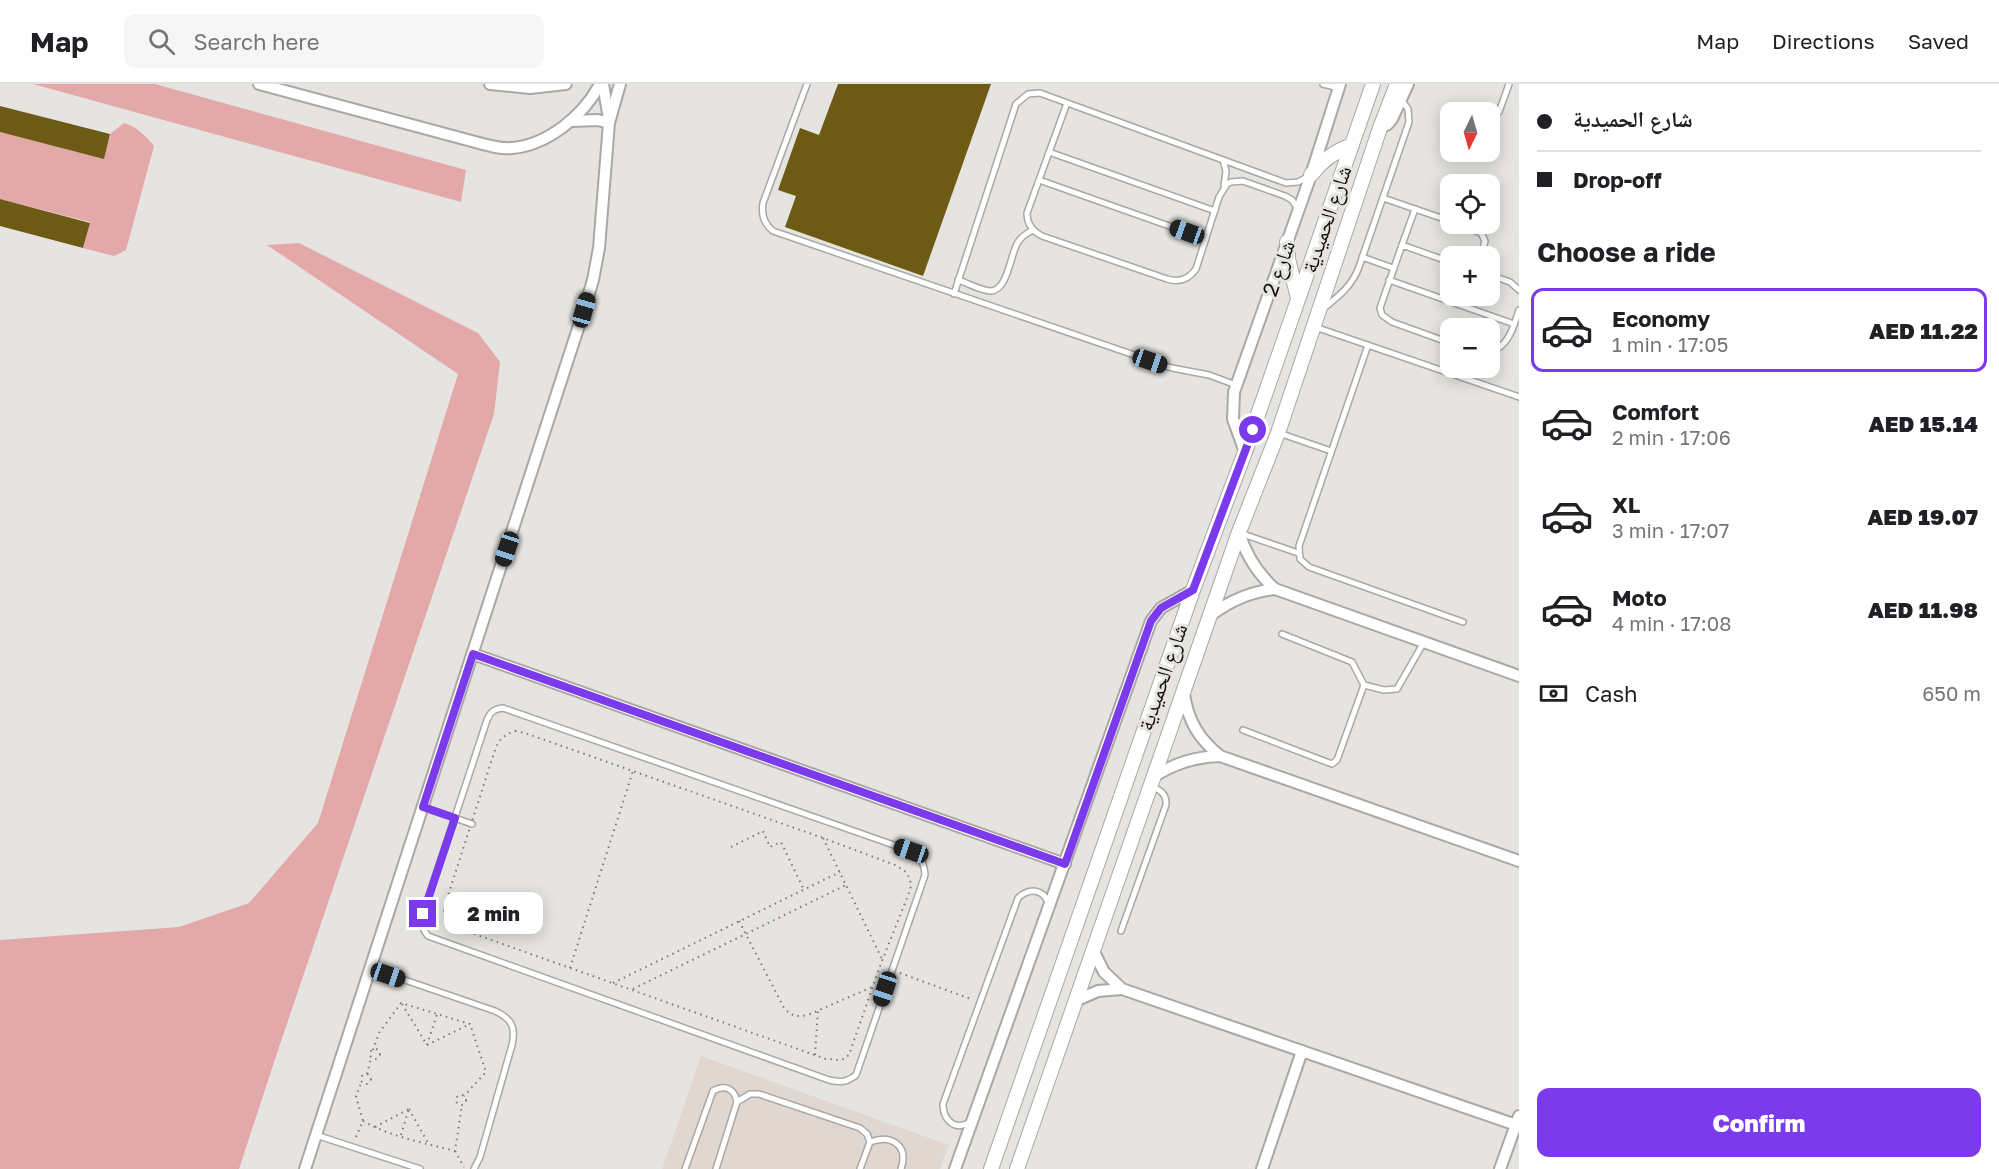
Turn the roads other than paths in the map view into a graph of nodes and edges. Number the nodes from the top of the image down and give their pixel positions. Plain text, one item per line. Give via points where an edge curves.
1 (259, 84) edge
2 (490, 84) edge
3 (566, 84) edge
4 (601, 84) edge
5 (620, 84) edge
6 (807, 84) edge
7 (1323, 84) edge
8 (1373, 84) edge
9 (1397, 84) edge
10 (1408, 84) edge
11 (1509, 84) edge
12 (1339, 86) edge
13 (1401, 99) junction
14 (1067, 103) junction
15 (1500, 109) edge
16 (572, 121) junction
17 (609, 123) junction
18 (1380, 128) junction
19 (1352, 145) junction
20 (1049, 152) junction
21 (1222, 160) junction
22 (1311, 175) junction
23 (1039, 180) junction
24 (1223, 188) junction
25 (1383, 198) junction
26 (1299, 209) junction
27 (1415, 209) junction
28 (1215, 211) junction
29 (1440, 218) edge
30 (1033, 230) junction
31 (1206, 239) junction
32 (1287, 242) junction
33 (1402, 245) junction
34 (1362, 257) junction
35 (1440, 258) edge
36 (1393, 268) junction
37 (1500, 278) edge
38 (958, 280) junction
39 (1389, 280) junction
40 (1519, 290) edge
41 (954, 294) junction
42 (1298, 298) junction
43 (1519, 310) edge
44 (1320, 311) junction
45 (1515, 324) junction
46 (1315, 327) junction
47 (1440, 339) edge
48 (1368, 345) junction
49 (1500, 348) edge
50 (1236, 385) junction
51 (1519, 397) edge
52 (1278, 433) junction
53 (1331, 451) junction
54 (1245, 452) junction
55 (1239, 532) junction
56 (1298, 553) junction
57 (1193, 590) junction
58 (1275, 590) junction
59 (1211, 615) junction
60 (1463, 622) dead end
61 (1282, 634) dead end
62 (1424, 642) junction
63 (473, 654) junction
64 (1519, 676) edge
65 (1364, 685) junction
66 (1184, 694) junction
67 (1243, 730) dead end
68 (1220, 756) junction
69 (1152, 781) junction
70 (423, 807) junction
71 (455, 818) junction
72 (471, 824) road end
73 (1519, 861) edge
74 (1065, 864) junction
75 (1050, 905) junction
76 (1121, 931) dead end
77 (1093, 950) junction
78 (370, 968) junction
79 (1122, 989) junction
80 (1076, 1001) junction
81 (1302, 1052) junction
82 (737, 1102) junction
83 (973, 1121) junction
84 (1518, 1122) edge
85 (316, 1135) junction
86 (870, 1142) junction
87 (1017, 1168) edge
88 (305, 1169) edge
89 (420, 1169) edge
90 (474, 1169) edge
91 (685, 1169) edge
92 (716, 1169) edge
93 (860, 1169) edge
94 (901, 1169) edge
95 (955, 1169) edge
96 (991, 1169) edge
97 (1262, 1169) edge
98 (1500, 1169) edge

1 - 16 street via 495,147 526,146
2 - 3 street via 530,88
4 - 16 street
4 - 17 street
5 - 17 street
6 - 41 lane via 763,203 765,222 779,234
7 - 12 lane
8 - 19 street, شارع الحميدية
9 - 18 street, شارع الحميدية
10 - 13 street
11 - 15 lane
12 - 22 street, شارع 2
13 - 18 street via 1392,119
13 - 25 lane via 1408,109 1409,122
14 - 20 lane
14 - 21 lane
14 - 38 lane via 1034,93 1023,96 1016,104
16 - 17 street
17 - 63 street via 593,280
18 - 44 street, شارع الحميدية
19 - 22 street via 1333,154
19 - 42 street, شارع الحميدية
20 - 23 lane
20 - 28 lane
21 - 22 lane via 1286,183
21 - 24 lane via 1226,177
22 - 26 street, شارع 2
23 - 30 lane via 1027,213
23 - 31 lane
24 - 26 lane via 1231,182 1243,181 1286,195
24 - 28 lane
25 - 27 lane
25 - 34 lane
26 - 32 street, شارع 2
27 - 29 lane
27 - 33 lane
28 - 31 lane
30 - 31 lane via 1173,281 1184,280 1193,273
30 - 38 lane via 1018,242 998,288 985,290
32 - 42 street
32 - 50 street, شارع 2
33 - 35 lane
33 - 36 lane
34 - 36 lane
34 - 44 lane via 1346,290
36 - 39 lane
37 - 40 lane
38 - 41 lane
39 - 45 lane
39 - 47 lane via 1380,308 1386,320
41 - 50 lane via 1172,368
42 - 54 street, شارع الحميدية
43 - 45 lane
44 - 46 street, شارع الحميدية
45 - 49 lane
46 - 48 lane
46 - 52 street, شارع الحميدية
48 - 51 lane
48 - 53 lane
50 - 54 street, شارع 2 via 1233,419
52 - 53 lane
52 - 55 street, شارع الحميدية
53 - 56 lane
54 - 57 street, شارع الحميدية
55 - 56 lane
55 - 58 street via 1256,570
55 - 59 street, شارع الحميدية
56 - 60 lane via 1309,567
57 - 74 street via 1161,608 1151,621
57 - 96 street, شارع الحميدية
58 - 59 street via 1247,594
58 - 62 street
59 - 66 street, شارع الحميدية
61 - 65 lane via 1352,662
62 - 64 street
62 - 65 lane via 1397,689
63 - 70 street
63 - 74 street
65 - 67 lane via 1332,765
66 - 68 street via 1195,729
66 - 69 street, شارع الحميدية
68 - 69 street via 1178,763
68 - 73 street
69 - 76 lane via 1166,804
69 - 77 street, شارع الحميدية
70 - 71 lane
70 - 78 street
71 - 71 lane via 490,714 503,708 919,856 925,875 856,1075 839,1082 818,1076 428,936 421,922
71 - 72 lane
74 - 75 street
75 - 83 street
75 - 83 lane via 1047,897 1032,890 1018,898 979,1002 943,1104 947,1121 956,1126
77 - 79 street via 1104,972
77 - 80 street, شارع الحميدية
78 - 85 street
78 - 90 lane via 495,1011 512,1024 512,1045
79 - 80 street via 1098,991
79 - 81 street
80 - 87 street, شارع الحميدية
81 - 84 street
81 - 97 street
82 - 86 lane via 750,1094 768,1096 860,1128
82 - 91 lane via 736,1095 726,1087 713,1091
82 - 92 lane
83 - 95 street
84 - 98 street
85 - 88 street
85 - 89 lane
86 - 93 lane
86 - 94 lane via 883,1138 895,1142 902,1152

